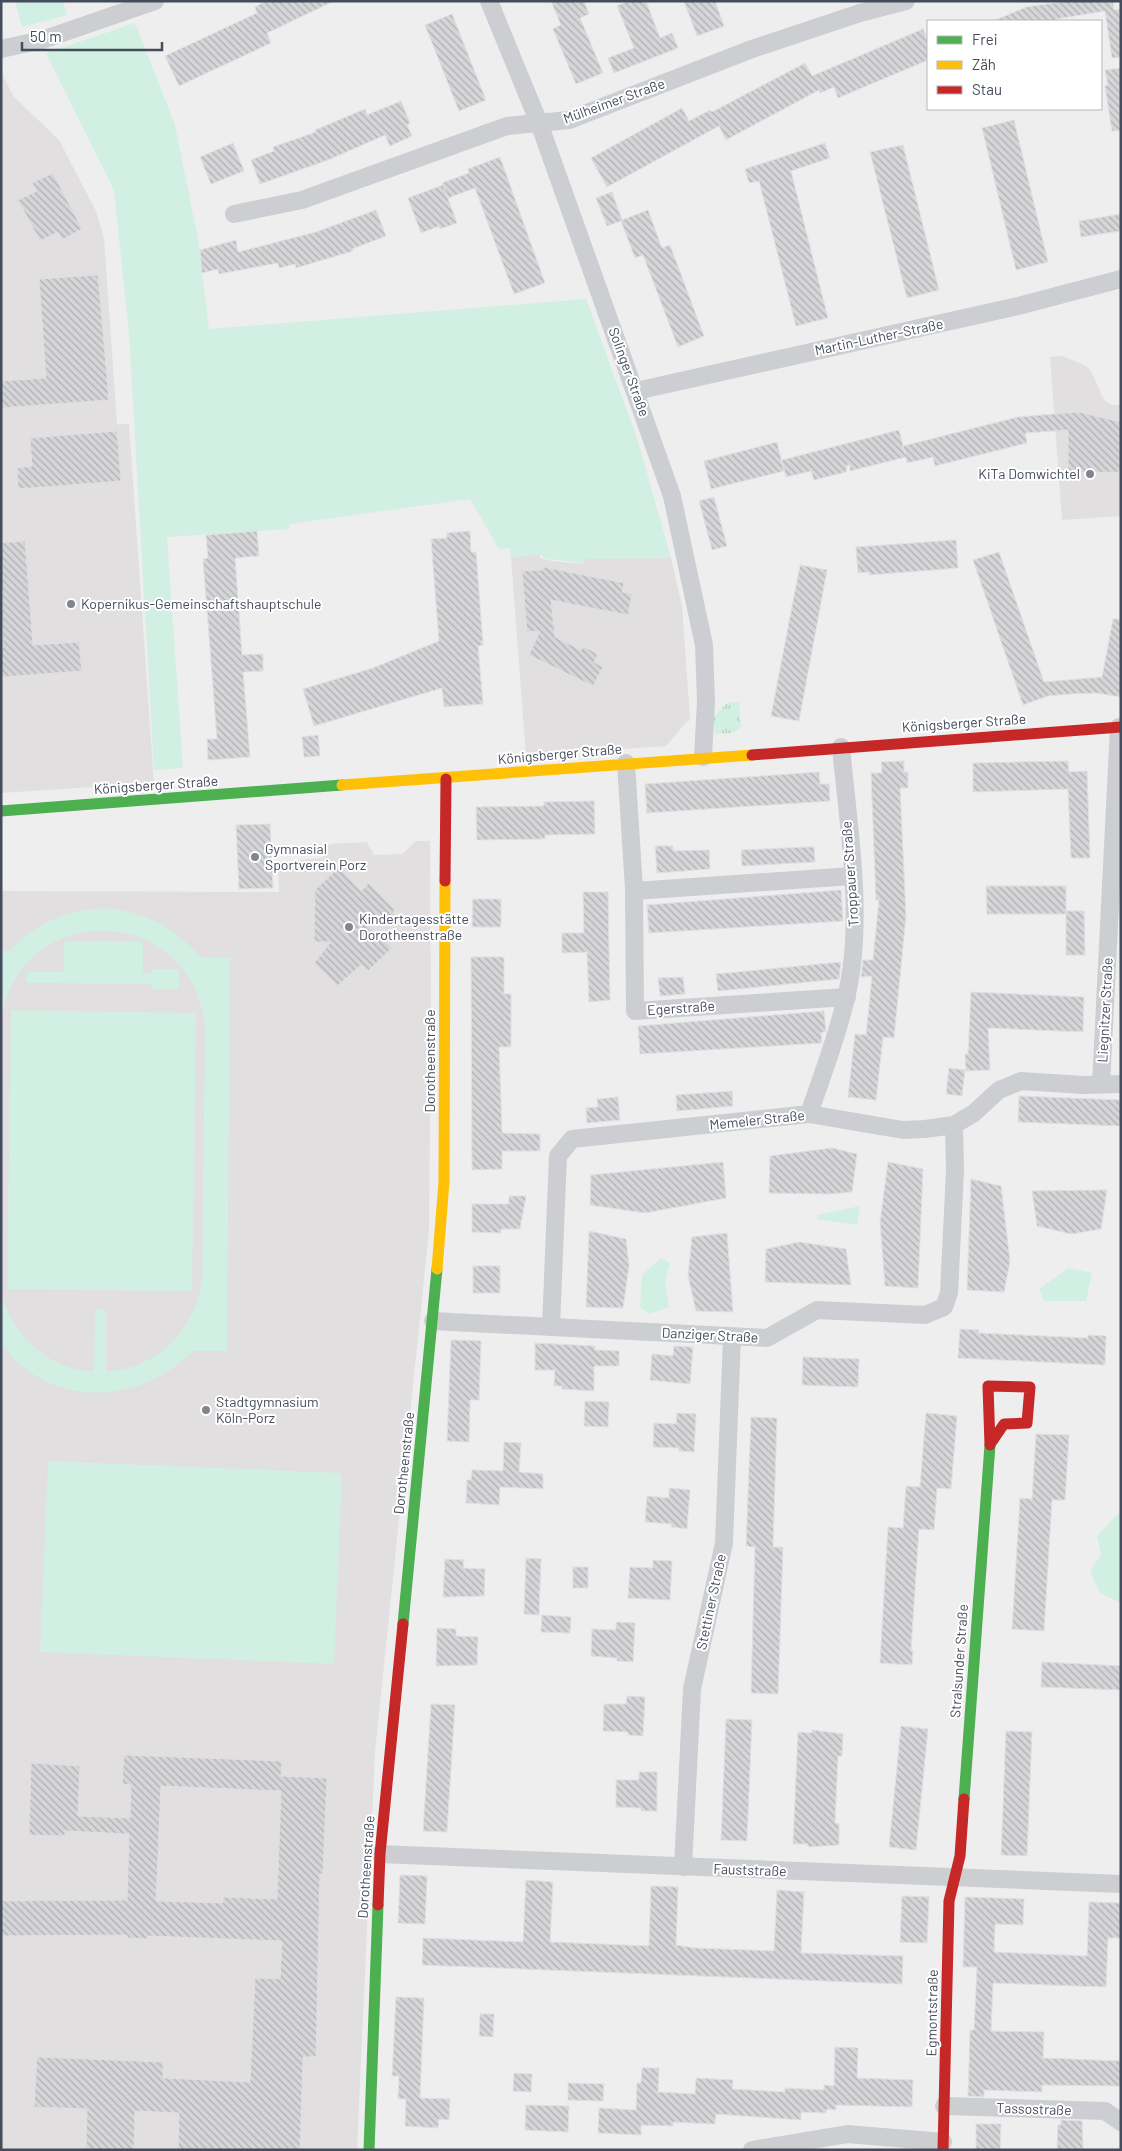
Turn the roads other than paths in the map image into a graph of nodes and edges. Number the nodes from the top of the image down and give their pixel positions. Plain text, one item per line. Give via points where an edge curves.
1 (155, 1) edge
2 (489, 1) edge
3 (906, 1) edge
4 (1, 49) edge
5 (539, 123) junction
6 (234, 214) dead end
7 (1121, 279) edge
8 (636, 391) junction
9 (1120, 727) edge
10 (841, 747) junction
11 (703, 757) junction
12 (626, 763) junction
13 (446, 779) junction
14 (1, 811) edge
15 (852, 876) junction
16 (634, 891) junction
17 (846, 997) junction
18 (1101, 1084) junction
19 (1121, 1084) edge
20 (809, 1114) junction
21 (954, 1125) junction
22 (433, 1321) junction
23 (551, 1328) junction
24 (732, 1336) junction
25 (990, 1445) junction
26 (380, 1854) junction
27 (683, 1867) junction
28 (955, 1878) junction
29 (1121, 1884) edge
30 (944, 2106) junction
31 (1121, 2122) edge
32 (943, 2146) edge
33 (369, 2150) edge
34 (752, 2150) edge

1 - 4 street via 42,40
2 - 5 street, Solinger Straße
3 - 5 street, Mülheimer Straße via 752,49 569,120
5 - 6 street, Mülheimer Straße via 507,126 302,200
5 - 8 street, Solinger Straße
7 - 8 street, Martin-Luther-Straße via 1018,306
8 - 11 street, Solinger Straße via 672,496 704,645
9 - 10 street, Königsberger Straße
9 - 18 street, Liegnitzer Straße
10 - 11 street, Königsberger Straße
10 - 15 street, Troppauer Straße
11 - 12 street, Königsberger Straße
12 - 13 street, Königsberger Straße
12 - 16 street, Egerstraße
13 - 14 street, Königsberger Straße
13 - 22 street, Dorotheenstraße via 444,1182
15 - 16 street
15 - 17 street, Troppauer Straße via 855,921
16 - 17 street, Egerstraße via 635,1011
17 - 20 street, Troppauer Straße
18 - 19 street, Memeler Straße
18 - 21 street, Memeler Straße via 1021,1081 999,1090 974,1113
20 - 21 street, Memeler Straße via 906,1130
20 - 23 street, Memeler Straße via 572,1139 558,1156
21 - 24 street, Danziger Straße via 949,1293 944,1307 925,1315 817,1310 767,1338
22 - 23 street, Danziger Straße
22 - 26 street, Dorotheenstraße
23 - 24 street, Danziger Straße
24 - 27 street, Stettiner Straße via 724,1543 692,1689
25 - 25 street, Stralsunder Straße via 1004,1424 1027,1423 1030,1387 988,1386
25 - 28 street, Stralsunder Straße via 960,1856
26 - 27 street, Fauststraße
26 - 33 street, Dorotheenstraße
27 - 28 street, Fauststraße
28 - 29 street, Fauststraße
28 - 30 street, Egmontstraße via 949,1901
30 - 31 street, Tassostraße via 1105,2112
30 - 32 street, Egmontstraße
32 - 34 street via 847,2134

